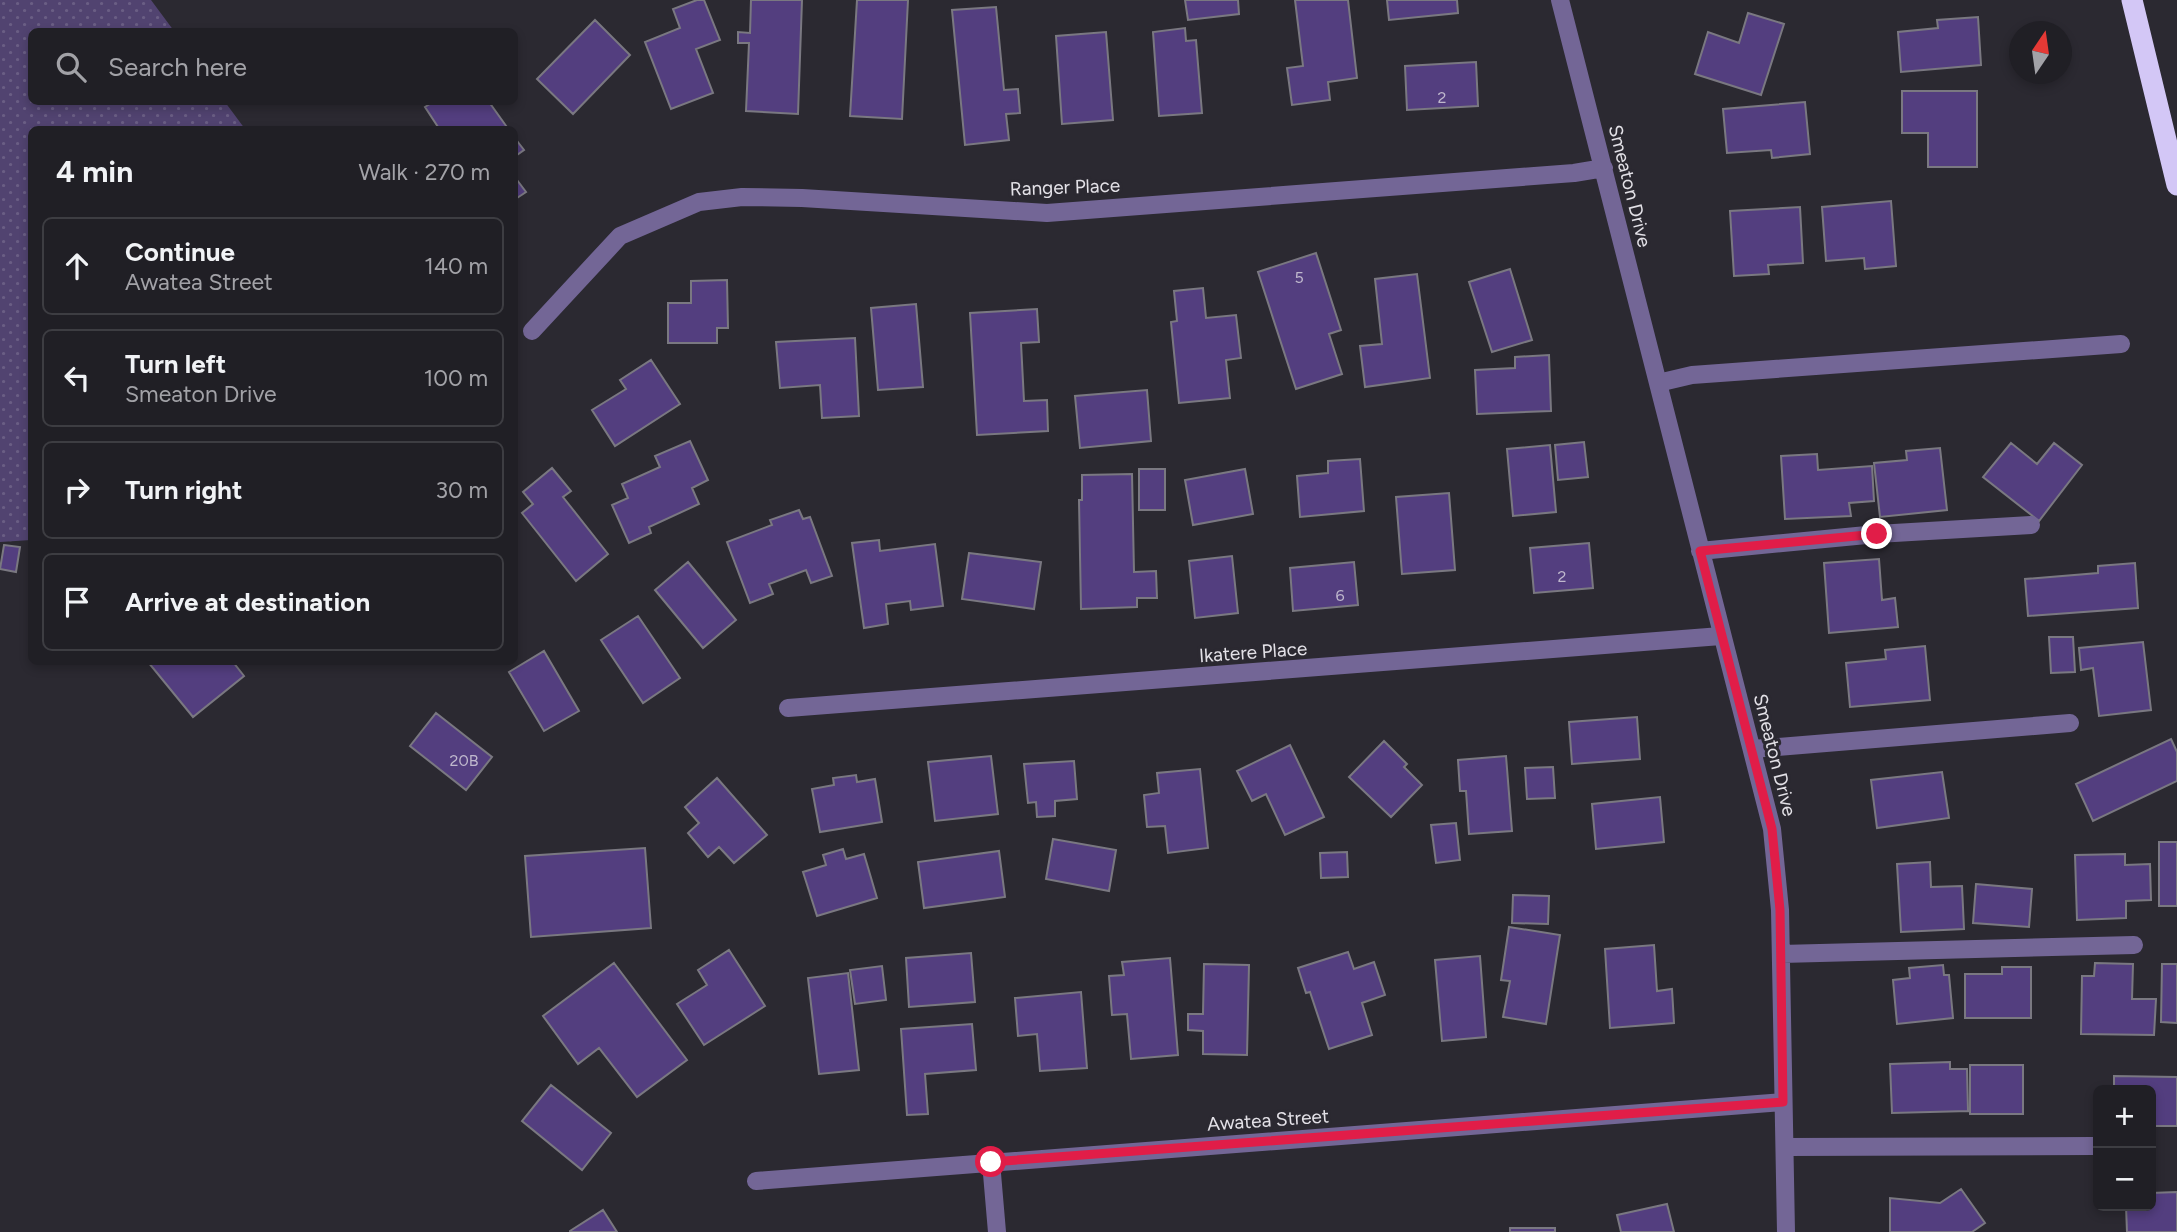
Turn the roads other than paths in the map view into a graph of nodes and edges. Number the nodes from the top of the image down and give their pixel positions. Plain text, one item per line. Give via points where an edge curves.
1 (1560, 0) edge
2 (2132, 0) edge
3 (1604, 168) junction
4 (2177, 184) edge
5 (532, 331) dead end
6 (2121, 344) dead end
7 (1658, 383) junction
8 (2031, 525) dead end
9 (1700, 551) junction
10 (1721, 636) junction
11 (788, 708) dead end
12 (2070, 723) dead end
13 (1753, 749) junction
14 (2134, 945) dead end
15 (1781, 954) junction
16 (1783, 1102) junction
17 (2093, 1146) edge
18 (1785, 1147) junction
19 (991, 1162) junction
20 (756, 1181) dead end
21 (996, 1232) edge
22 (1786, 1232) edge

1 - 3 street, Smeaton Drive
2 - 4 highway
3 - 5 street, Ranger Place via 1046,212 802,198 699,202 620,236
3 - 7 street, Smeaton Drive
6 - 7 street via 1692,375
7 - 9 street, Smeaton Drive
8 - 9 street
9 - 10 street, Smeaton Drive
10 - 11 street, Ikatere Place
10 - 13 street, Smeaton Drive
12 - 13 street
13 - 15 street, Smeaton Drive via 1772,829
14 - 15 street
15 - 16 street, Smeaton Drive
16 - 18 street, Smeaton Drive
16 - 19 street, Awatea Street
17 - 18 street
18 - 22 street, Smeaton Drive
19 - 20 street, Awatea Street
19 - 21 street

